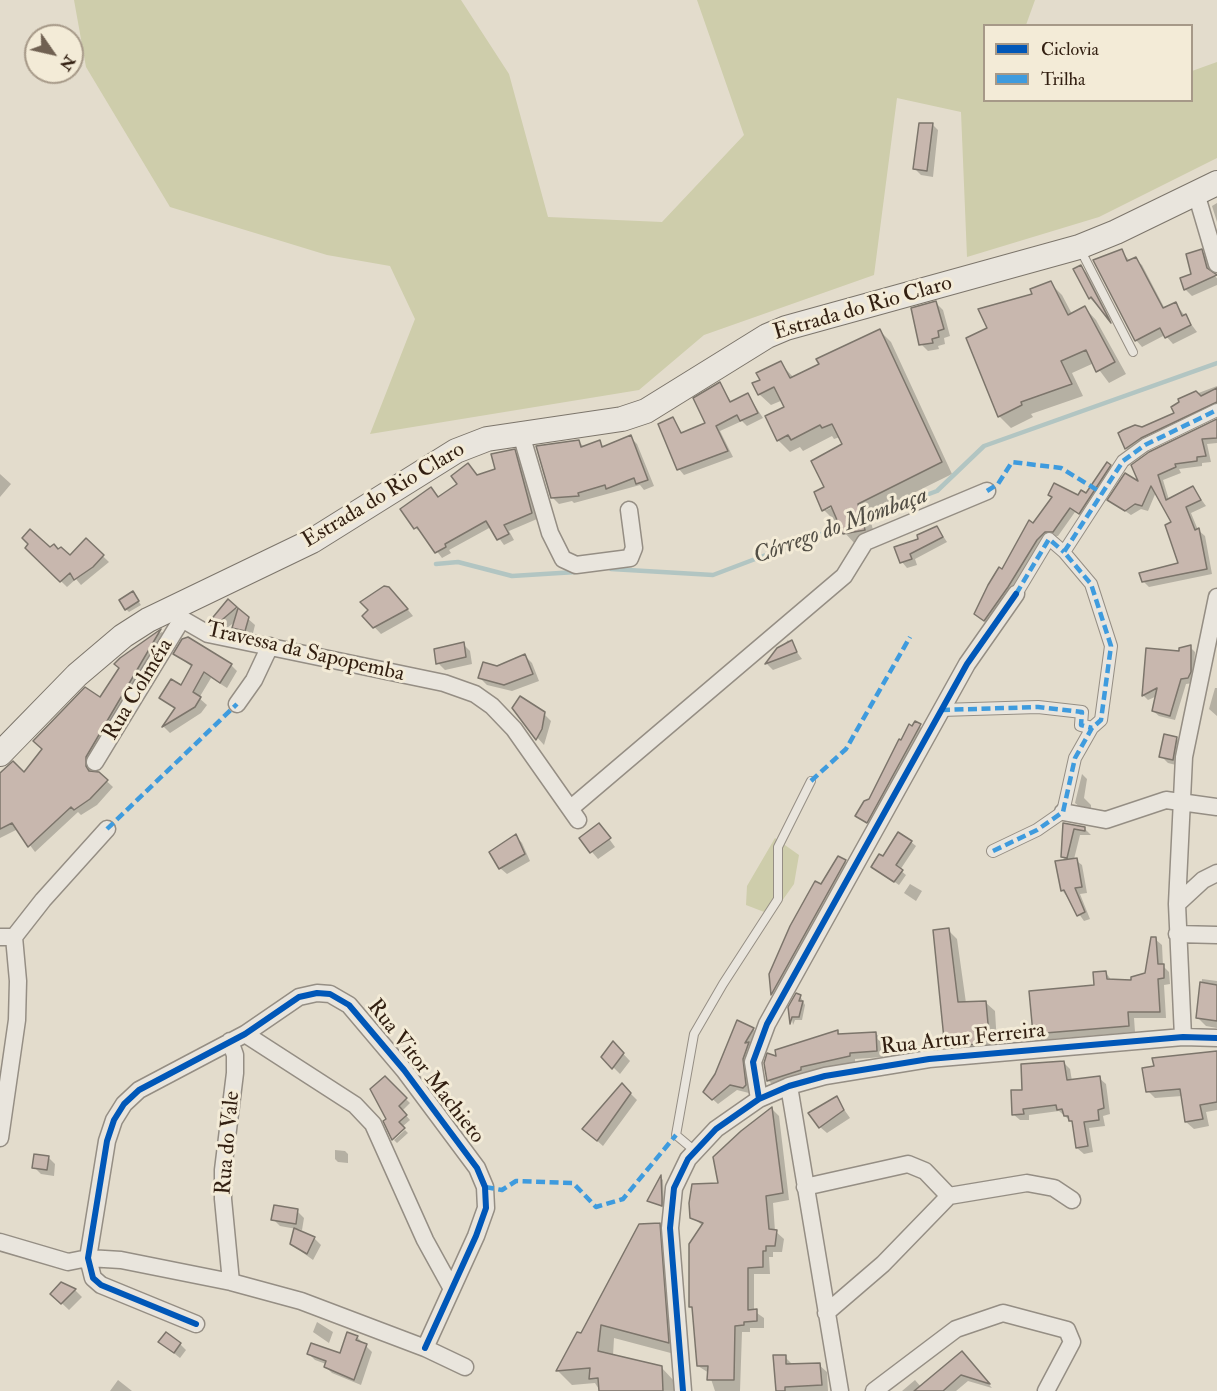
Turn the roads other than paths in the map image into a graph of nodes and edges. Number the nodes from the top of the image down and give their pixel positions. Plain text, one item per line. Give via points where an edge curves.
1 (1206, 188) edge
2 (1079, 247) junction
3 (1217, 264) edge
4 (1133, 352) dead end
5 (1217, 410) edge
6 (521, 434) junction
7 (987, 491) dead end
8 (629, 510) dead end
9 (1064, 552) junction
10 (1016, 594) joint
11 (1217, 597) edge
12 (179, 613) junction
13 (270, 646) junction
14 (237, 704) dead end
15 (941, 710) junction
16 (1092, 728) junction
17 (0, 754) edge
18 (95, 762) dead end
19 (811, 782) dead end
20 (1182, 804) junction
21 (1217, 807) edge
22 (1063, 812) junction
23 (107, 829) dead end
24 (993, 851) dead end
25 (1217, 873) edge
26 (1177, 904) junction
27 (1177, 934) junction
28 (1217, 935) edge
29 (7, 937) edge
30 (237, 1037) junction
31 (1183, 1037) junction
32 (1217, 1038) edge
33 (789, 1086) junction
34 (759, 1099) junction
35 (0, 1138) edge
36 (695, 1151) junction
37 (805, 1187) junction
38 (949, 1196) junction
39 (1072, 1200) dead end
40 (0, 1242) edge
41 (88, 1258) junction
42 (231, 1282) junction
43 (452, 1289) junction
44 (826, 1313) junction
45 (196, 1324) dead end
46 (425, 1348) junction
47 (465, 1367) dead end
48 (683, 1391) edge
49 (840, 1391) edge
50 (874, 1391) edge
51 (1046, 1391) edge

1 - 2 main road, Estrada do Rio Claro
1 - 3 street
2 - 4 lane
2 - 6 main road, Estrada do Rio Claro via 786,328 748,347 673,397 622,420
5 - 9 street via 1145,445 1123,461
6 - 8 street via 562,559 576,565 630,558 634,548
6 - 12 main road, Estrada do Rio Claro via 487,439 456,451 312,541
7 - 13 street, Travessa da Sapopemba via 865,542 844,576 574,814 514,729 475,694 444,683
9 - 10 street via 1049,539
9 - 16 street via 1091,584 1111,646 1101,720
10 - 15 street via 967,664
11 - 20 street via 1184,757
12 - 13 street, Travessa da Sapopemba via 208,634
12 - 17 main road, Estrada do Rio Claro via 148,620 100,654
12 - 18 street, Rua Colméia
13 - 14 street
15 - 16 street via 1038,707 1082,712 1081,725
15 - 34 street via 762,1034 753,1062
16 - 22 street via 1075,758
19 - 36 lane via 778,847 778,899 694,1034 676,1135
20 - 21 street
20 - 22 street via 1166,800 1106,820
20 - 26 street
22 - 24 street via 1037,830
23 - 29 street
25 - 26 street via 1203,880
26 - 27 street
27 - 28 street
27 - 31 street
29 - 35 street via 18,981
30 - 41 street, Rua Vitor Machieto via 139,1090 124,1104 107,1142
30 - 42 street, Rua do Vale via 223,1170
30 - 43 street via 355,1105 373,1124
30 - 43 street, Rua Vitor Machieto via 299,998 324,993 349,1005 382,1043 477,1168 485,1187 486,1208
31 - 32 street, Rua Artur Ferreira
31 - 33 street, Rua Artur Ferreira via 930,1059
33 - 34 street, Rua Artur Ferreira
33 - 37 street
34 - 36 street, Rua Artur Ferreira via 716,1129
36 - 48 street, Rua Artur Ferreira via 674,1188 670,1228
37 - 38 street via 908,1164 926,1171
37 - 44 street
38 - 39 street via 1027,1183 1048,1186
38 - 44 street via 883,1264
40 - 41 street via 68,1262
41 - 42 street via 145,1263
41 - 45 street via 93,1278 100,1285
42 - 46 street via 301,1301
43 - 46 street, Rua Vitor Machieto
44 - 49 street
46 - 47 street
50 - 51 street via 956,1329 1003,1313 1067,1330 1072,1342

